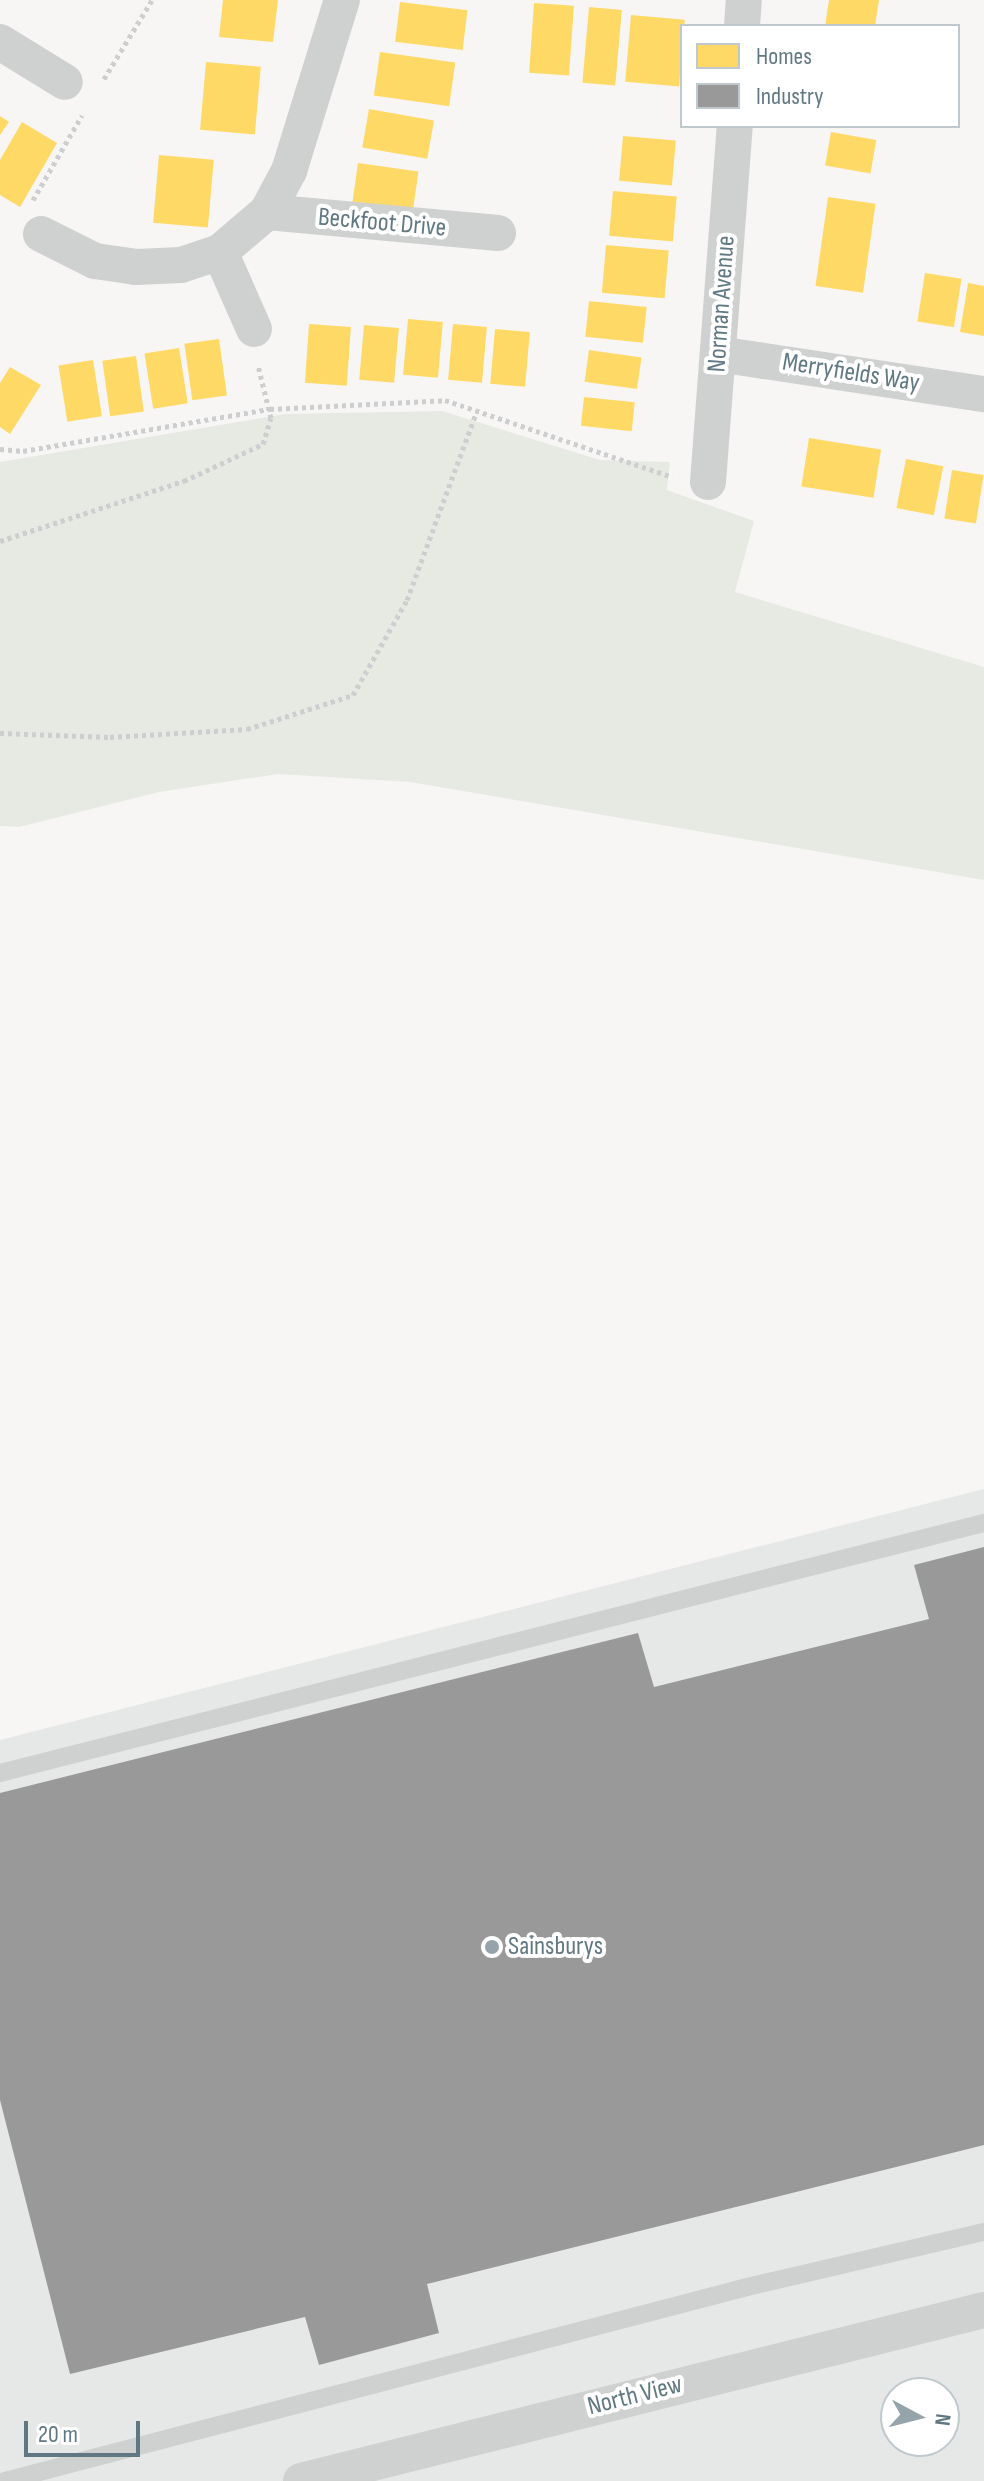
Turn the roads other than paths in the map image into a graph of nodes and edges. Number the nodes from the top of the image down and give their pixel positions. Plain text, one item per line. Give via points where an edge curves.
1 (342, 0) edge
2 (744, 0) edge
3 (742, 24) edge
4 (0, 42) edge
5 (75, 96) road end
6 (735, 128) edge
7 (267, 212) junction
8 (36, 218) road end
9 (498, 233) dead end
10 (220, 252) junction
11 (254, 329) road end
12 (718, 354) junction
13 (984, 394) edge
14 (708, 482) road end
15 (984, 1523) edge
16 (0, 1773) edge
17 (984, 2232) edge
18 (979, 2314) edge
19 (350, 2476) edge
20 (5, 2481) edge
21 (301, 2481) edge

1 - 7 street via 289,171
2 - 3 street
4 - 5 street
6 - 12 street, Norman Avenue
7 - 9 street, Beckfoot Drive
7 - 10 street
8 - 10 street via 95,261 136,267 181,265
10 - 11 street
12 - 13 street, Merryfields Way
12 - 14 street, Norman Avenue
15 - 16 lane
17 - 20 lane via 747,2287
18 - 19 street, North View
19 - 21 street, North View

